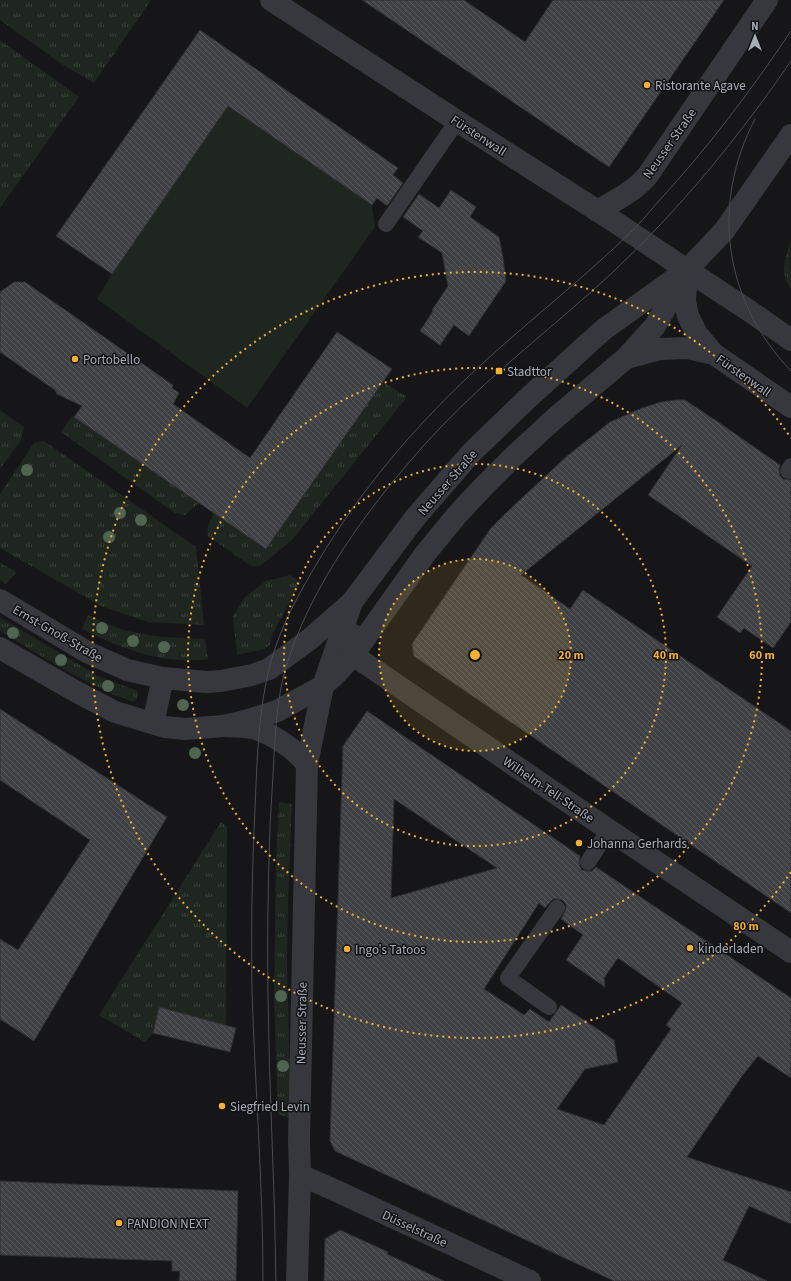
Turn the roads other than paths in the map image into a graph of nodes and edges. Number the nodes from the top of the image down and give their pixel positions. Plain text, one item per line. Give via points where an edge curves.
1 (271, 0) edge
2 (767, 0) edge
3 (457, 121) junction
4 (791, 135) edge
5 (597, 211) junction
6 (386, 224) dead end
7 (687, 270) junction
8 (791, 340) edge
9 (714, 354) junction
10 (626, 358) junction
11 (791, 407) edge
12 (0, 600) edge
13 (352, 602) junction
14 (0, 648) edge
15 (353, 655) junction
16 (163, 678) junction
17 (323, 686) junction
18 (153, 724) junction
19 (224, 726) junction
20 (307, 764) junction
21 (609, 830) junction
22 (588, 862) dead end
23 (557, 908) dead end
24 (791, 952) edge
25 (549, 1007) dead end
26 (300, 1175) junction
27 (297, 1281) edge
28 (530, 1281) edge

1 - 3 street, Fürstenwall
2 - 5 street, Neusser Straße via 641,184
3 - 5 street, Fürstenwall
3 - 6 lane
4 - 7 street, Neusser Straße via 724,230
5 - 7 street, Fürstenwall
7 - 8 street, Fürstenwall
7 - 9 street, Fürstenwall via 685,301 688,316 697,334
7 - 10 street, Neusser Straße via 655,326
7 - 13 street, Neusser Straße via 603,330 472,452 414,519
9 - 10 street, Neusser Straße via 687,348 660,349
9 - 11 street, Fürstenwall
10 - 15 street, Neusser Straße via 553,420 483,487 425,554
12 - 16 street, Ernst-Gnoß-Straße via 87,652 127,670
13 - 15 street
13 - 16 street, Ernst-Gnoß-Straße via 310,639 269,669 221,681
13 - 17 street, Neusser Straße
14 - 18 street via 115,712
15 - 17 street
15 - 21 street, Wilhelm-Tell-Straße
16 - 18 street
17 - 19 street via 277,711
17 - 20 street, Neusser Straße
18 - 19 street via 185,729
19 - 20 street via 260,730 298,754
20 - 26 street, Neusser Straße
21 - 22 lane
21 - 24 street, Wilhelm-Tell-Straße
23 - 25 lane via 508,978
26 - 27 street, Neusser Straße
26 - 28 street, Düsselstraße

